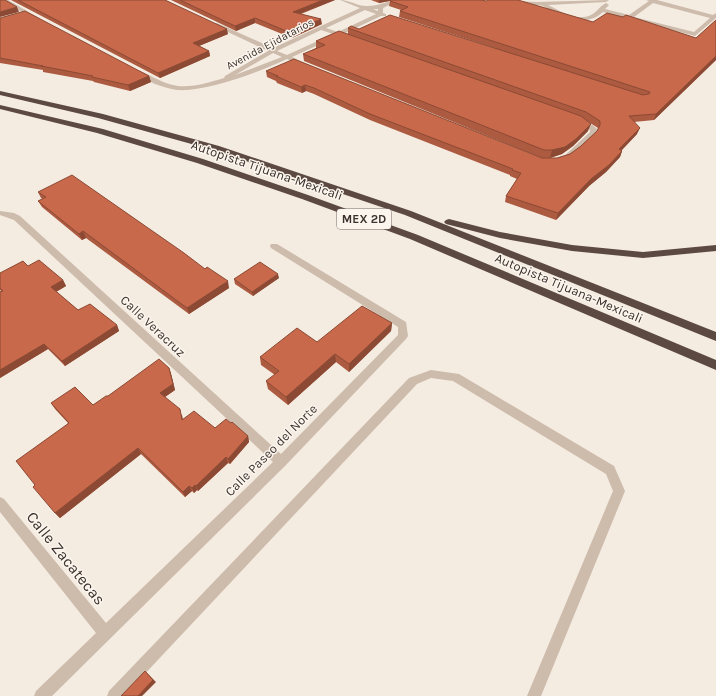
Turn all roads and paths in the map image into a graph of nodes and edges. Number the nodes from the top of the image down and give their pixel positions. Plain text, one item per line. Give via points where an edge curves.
1 (4, 0) edge
2 (343, 0) edge
3 (396, 0) edge
4 (495, 0) edge
5 (606, 0) edge
6 (609, 0) edge
7 (652, 0) edge
8 (542, 4) junction
9 (381, 7) junction
10 (366, 8) junction
11 (602, 10) junction
12 (26, 13) junction
13 (380, 14) junction
14 (19, 15) edge
15 (388, 16) edge
16 (715, 16) edge
17 (630, 18) junction
18 (39, 20) edge
19 (211, 22) edge
20 (321, 28) junction
21 (337, 34) junction
22 (352, 40) edge
23 (272, 51) junction
24 (287, 58) junction
25 (309, 67) edge
26 (134, 70) edge
27 (223, 80) junction
28 (0, 93) edge
29 (0, 107) edge
30 (573, 118) edge
31 (558, 162) edge
32 (408, 212) junction
33 (2, 213) edge
34 (274, 246) dead end
35 (716, 248) edge
36 (716, 337) edge
37 (716, 365) edge
38 (281, 462) junction
39 (0, 503) edge
40 (106, 634) junction
41 (41, 696) edge
42 (114, 696) edge
43 (534, 696) edge

1 - 12 street
2 - 10 street
3 - 9 street, Avenida Ejidatarios
4 - 8 street
5 - 8 street
6 - 11 street
7 - 16 street
7 - 17 street
8 - 11 street via 579,19 589,18
9 - 10 street, Avenida Ejidatarios
9 - 13 street
10 - 13 street
10 - 20 street, Avenida Ejidatarios
11 - 17 street
12 - 14 street
12 - 18 street
13 - 15 street
13 - 21 street, Avenida Ejidatarios
16 - 17 street via 695,34
19 - 23 street
20 - 21 street
20 - 23 street, Avenida Ejidatarios
21 - 22 street
21 - 24 street, Avenida Ejidatarios
23 - 24 street
23 - 27 street, Avenida Ejidatarios
24 - 25 street
24 - 27 street, Avenida Ejidatarios via 256,71
26 - 27 street via 172,87 201,86
28 - 32 highway, Autopista Tijuana-Mexicali / MEX 2D via 100,116 216,148
29 - 37 highway, Autopista Tijuana-Mexicali / MEX 2D via 100,131 200,161 305,197 414,237
30 - 31 street via 589,125 594,130 593,133 564,160
32 - 35 highway via 500,235 572,248 643,255
32 - 36 highway, Autopista Tijuana-Mexicali / MEX 2D
33 - 38 street, Calle Veracruz via 17,218
34 - 38 street, Calle Paseo del Norte via 403,325 403,336
38 - 40 street, Calle Paseo del Norte
39 - 40 street, Calle Zacatecas
40 - 41 street, Calle Paseo del Norte
42 - 43 street via 412,381 432,374 455,377 610,470 619,491

